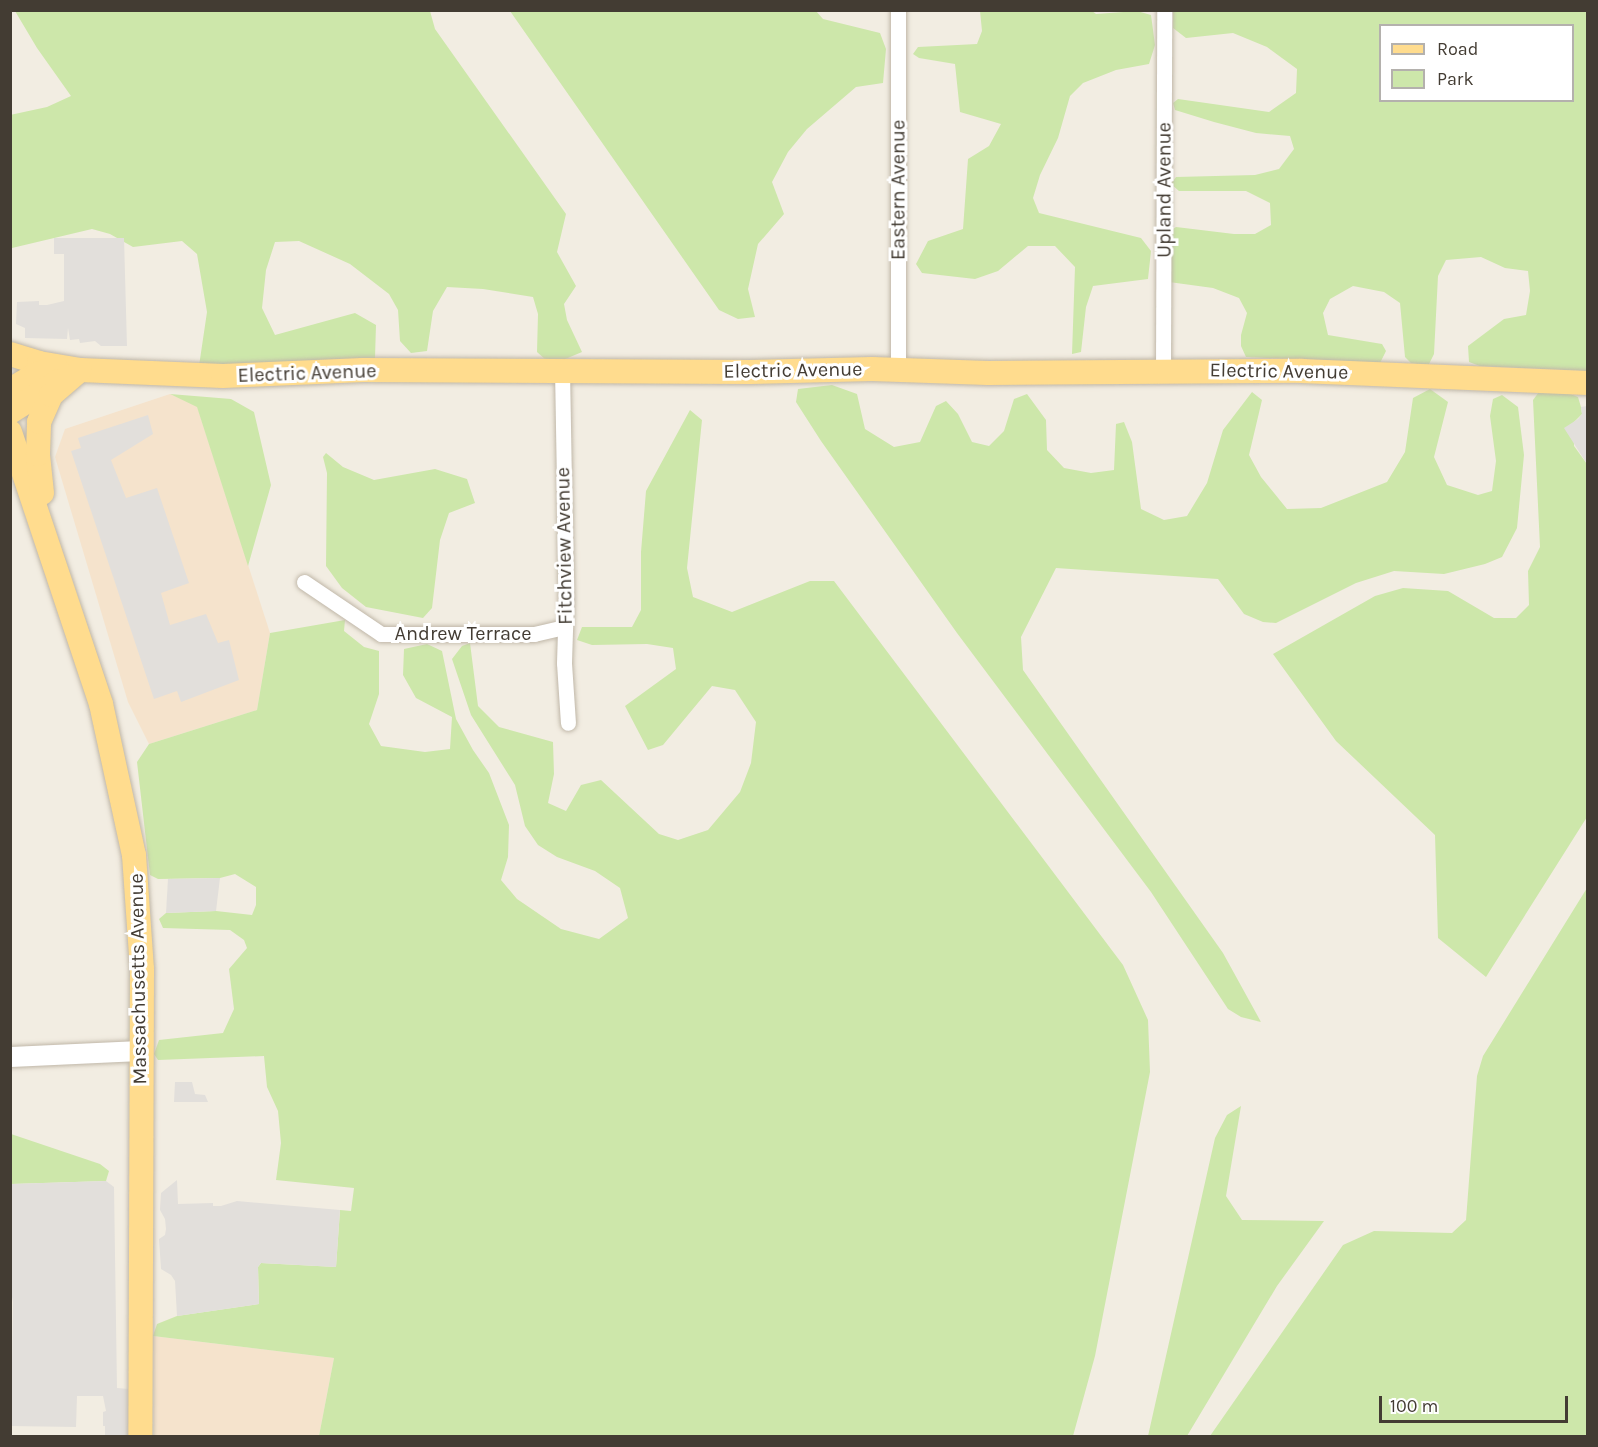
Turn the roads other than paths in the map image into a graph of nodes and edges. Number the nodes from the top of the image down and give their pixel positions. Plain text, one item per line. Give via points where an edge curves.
1 (898, 10) edge
2 (1164, 10) edge
3 (10, 354) edge
4 (68, 369) junction
5 (562, 369) junction
6 (898, 370) junction
7 (1163, 370) junction
8 (1587, 383) edge
9 (10, 390) edge
10 (10, 412) edge
11 (10, 432) edge
12 (48, 541) junction
13 (304, 582) dead end
14 (565, 627) junction
15 (568, 723) dead end
16 (141, 1051) junction
17 (10, 1057) edge
18 (140, 1437) edge

1 - 6 street, Eastern Avenue
2 - 7 street, Upland Avenue
3 - 4 main road
4 - 5 main road, Electric Avenue via 223,376 363,370
4 - 9 main road via 37,374
4 - 10 main road
4 - 12 main road via 39,422 38,454
5 - 6 main road, Electric Avenue
5 - 14 street, Fitchview Avenue
6 - 7 main road, Electric Avenue
7 - 8 main road, Electric Avenue via 1333,371
11 - 12 main road, Massachusetts Avenue
12 - 16 main road, Massachusetts Avenue via 107,725 134,855 142,969
13 - 14 street, Andrew Terrace via 381,634 534,634
14 - 15 street, Fitchview Avenue
16 - 17 street
16 - 18 main road, Massachusetts Avenue

